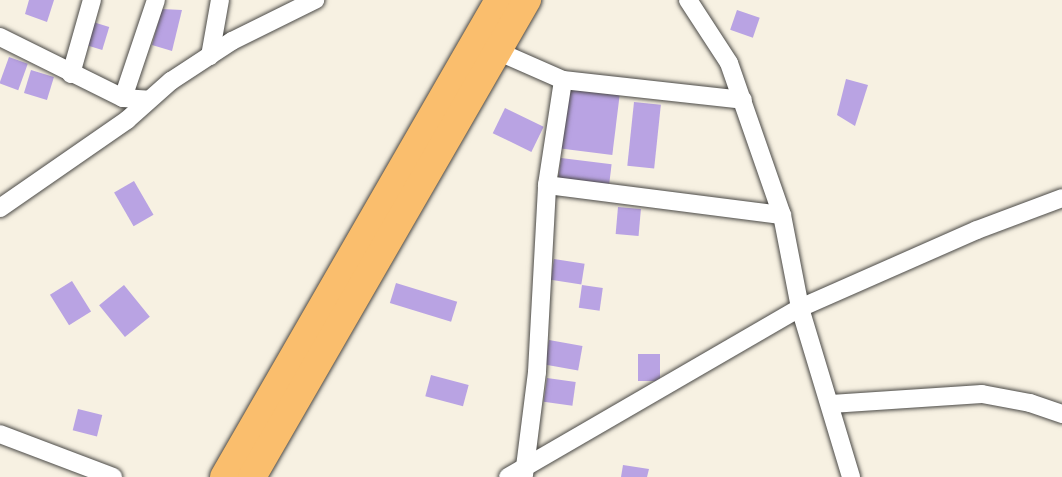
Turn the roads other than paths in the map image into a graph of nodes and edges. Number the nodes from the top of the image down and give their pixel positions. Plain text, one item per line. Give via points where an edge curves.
1 (92, 0) edge
2 (156, 0) edge
3 (220, 0) edge
4 (315, 0) edge
5 (499, 0) edge
6 (528, 0) edge
7 (688, 0) edge
8 (0, 37) edge
9 (497, 51) junction
10 (210, 56) junction
11 (71, 74) junction
12 (563, 80) junction
13 (123, 98) junction
14 (149, 100) junction
15 (743, 100) junction
16 (547, 185) junction
17 (1062, 198) edge
18 (0, 208) edge
19 (782, 215) junction
20 (800, 308) junction
21 (831, 404) junction
22 (1062, 414) edge
23 (0, 434) edge
24 (524, 472) edge
25 (113, 477) edge
26 (224, 477) edge
27 (252, 477) edge
28 (508, 477) edge
29 (851, 477) edge

1 - 11 street
2 - 13 street
3 - 10 street
4 - 10 street
5 - 26 main road
6 - 9 main road
7 - 15 street via 729,63
8 - 11 street
9 - 12 street
9 - 27 main road
10 - 14 street
11 - 13 street
12 - 15 street
12 - 16 street
13 - 14 street
14 - 18 street
15 - 19 street
16 - 19 street
16 - 24 street via 537,372
17 - 20 street via 977,230
19 - 20 street
20 - 21 street
20 - 24 street
21 - 22 street via 982,394
21 - 29 street
23 - 25 street
24 - 28 street

